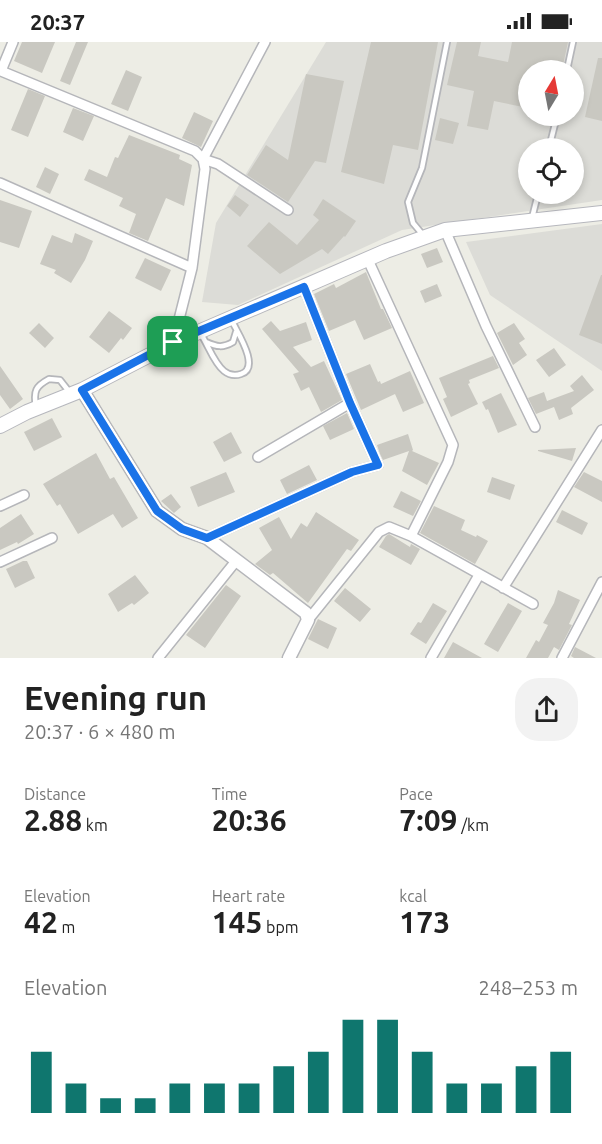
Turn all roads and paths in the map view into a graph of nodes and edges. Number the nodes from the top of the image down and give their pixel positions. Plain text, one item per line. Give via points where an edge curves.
1 (14, 42) edge
2 (265, 42) edge
3 (447, 42) edge
4 (573, 42) edge
5 (569, 60) edge
6 (203, 159) junction
7 (0, 183) edge
8 (535, 204) edge
9 (288, 210) dead end
10 (602, 213) edge
11 (531, 221) junction
12 (445, 230) junction
13 (425, 237) junction
14 (368, 260) junction
15 (192, 268) junction
16 (304, 287) junction
17 (233, 324) junction
18 (202, 337) junction
19 (173, 342) junction
20 (77, 392) junction
21 (350, 403) junction
22 (32, 410) junction
23 (0, 426) edge
24 (535, 427) dead end
25 (602, 430) edge
26 (258, 457) dead end
27 (24, 495) dead end
28 (0, 506) edge
29 (411, 536) junction
30 (52, 538) dead end
31 (207, 538) junction
32 (236, 561) junction
33 (0, 562) edge
34 (479, 575) junction
35 (602, 582) edge
36 (503, 588) junction
37 (533, 604) dead end
38 (308, 620) junction
39 (158, 658) edge
40 (289, 658) edge
41 (431, 658) edge
42 (562, 658) edge

1 - 6 street via 1,71 195,151
2 - 6 street
3 - 13 lane via 422,168 408,202 413,223
4 - 5 lane
6 - 9 street via 218,164
6 - 15 street
7 - 15 street
8 - 11 lane
10 - 11 main road
11 - 12 main road
12 - 13 main road
12 - 24 street
13 - 14 main road
14 - 16 main road
14 - 29 street via 453,445
15 - 19 street
16 - 17 main road
16 - 21 street
17 - 18 main road
17 - 18 lane via 236,336 226,346 219,347
17 - 18 lane via 250,366 238,376 222,370
18 - 19 main road
19 - 20 main road
20 - 22 main road
20 - 22 lane via 60,380 49,379 36,389
20 - 31 street via 157,511 182,529
21 - 26 street
21 - 31 street via 378,465 352,472
22 - 23 main road
25 - 36 street
27 - 28 street
29 - 34 street
29 - 38 street via 389,527 379,532
30 - 33 street
31 - 32 street
32 - 38 street via 306,613
32 - 39 street
34 - 36 street
34 - 41 street
35 - 42 street
36 - 37 street
38 - 40 street

